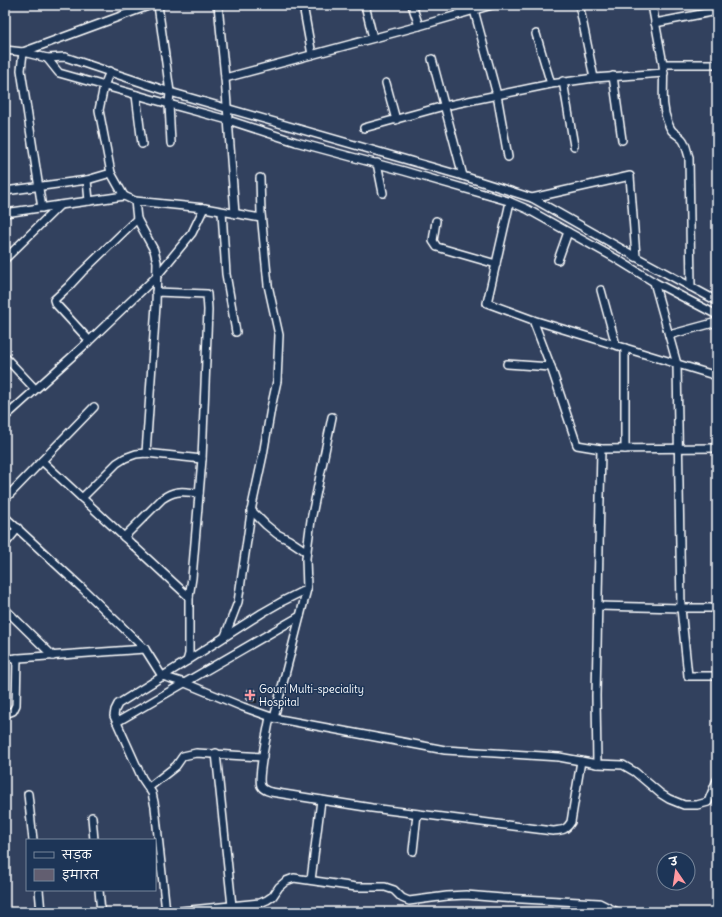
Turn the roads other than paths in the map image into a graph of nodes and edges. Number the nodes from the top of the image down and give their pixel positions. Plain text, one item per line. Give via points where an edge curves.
1 (152, 5) edge
2 (158, 5) edge
3 (218, 5) edge
4 (302, 5) edge
5 (365, 5) edge
6 (412, 5) edge
7 (458, 5) edge
8 (492, 5) edge
9 (652, 5) edge
10 (474, 10) junction
11 (580, 10) dead end
12 (717, 11) edge
13 (461, 14) junction
14 (655, 23) junction
15 (419, 26) junction
16 (536, 34) dead end
17 (373, 38) junction
18 (5, 50) edge
19 (23, 52) junction
20 (312, 55) junction
21 (47, 58) junction
22 (432, 60) dead end
23 (663, 64) junction
24 (717, 64) edge
25 (110, 71) junction
26 (664, 73) junction
27 (613, 76) junction
28 (225, 78) junction
29 (594, 78) junction
30 (563, 81) junction
31 (386, 83) dead end
32 (551, 84) junction
33 (104, 86) junction
34 (170, 92) junction
35 (136, 95) junction
36 (497, 95) junction
37 (169, 104) junction
38 (444, 106) junction
39 (228, 108) junction
40 (228, 120) junction
41 (396, 120) junction
42 (364, 128) dead end
43 (622, 140) dead end
44 (171, 143) dead end
45 (142, 144) dead end
46 (574, 146) dead end
47 (508, 157) dead end
48 (377, 163) junction
49 (111, 173) junction
50 (463, 176) junction
51 (260, 178) dead end
52 (87, 180) junction
53 (39, 186) junction
54 (5, 191) edge
55 (383, 193) dead end
56 (124, 196) junction
57 (532, 198) junction
58 (89, 201) junction
59 (134, 201) junction
60 (510, 202) junction
61 (60, 205) junction
62 (42, 208) junction
63 (204, 208) junction
64 (5, 212) edge
65 (222, 212) junction
66 (235, 214) junction
67 (262, 218) junction
68 (137, 219) junction
69 (436, 220) dead end
70 (568, 232) junction
71 (636, 257) junction
72 (5, 259) edge
73 (558, 260) dead end
74 (496, 264) junction
75 (156, 277) junction
76 (654, 282) junction
77 (691, 287) junction
78 (601, 290) dead end
79 (156, 292) junction
80 (717, 301) edge
81 (717, 315) edge
82 (534, 320) junction
83 (717, 322) edge
84 (236, 332) dead end
85 (669, 335) junction
86 (88, 342) junction
87 (616, 345) junction
88 (625, 348) junction
89 (5, 357) edge
90 (507, 364) dead end
91 (677, 364) junction
92 (551, 367) junction
93 (717, 376) edge
94 (36, 389) junction
95 (94, 407) dead end
96 (5, 417) edge
97 (332, 417) dead end
98 (679, 448) junction
99 (717, 448) edge
100 (601, 449) junction
101 (625, 449) junction
102 (146, 453) junction
103 (202, 459) junction
104 (42, 461) junction
105 (199, 492) junction
106 (82, 498) junction
107 (5, 499) edge
108 (251, 510) junction
109 (5, 517) edge
110 (18, 528) junction
111 (124, 537) junction
112 (5, 544) edge
113 (307, 552) junction
114 (307, 589) junction
115 (189, 597) junction
116 (598, 606) junction
117 (681, 608) junction
118 (717, 608) edge
119 (5, 609) edge
120 (300, 616) junction
121 (225, 637) junction
122 (145, 649) junction
123 (53, 656) junction
124 (17, 658) junction
125 (5, 659) edge
126 (187, 661) junction
127 (162, 676) junction
128 (717, 676) edge
129 (185, 683) junction
130 (5, 714) edge
131 (272, 718) junction
132 (117, 722) junction
133 (216, 753) junction
134 (263, 757) junction
135 (581, 761) junction
136 (596, 764) junction
137 (717, 780) edge
138 (148, 788) junction
139 (28, 794) dead end
140 (321, 800) junction
141 (416, 814) junction
142 (92, 817) dead end
143 (33, 839) edge
144 (94, 839) edge
145 (413, 850) dead end
146 (311, 880) junction
147 (39, 891) edge
148 (99, 891) edge
149 (232, 906) junction
150 (41, 912) edge
151 (101, 912) edge
152 (166, 912) edge
153 (171, 912) edge
154 (616, 912) edge

1 - 19 street
2 - 34 street
3 - 28 street
4 - 20 street
5 - 17 street
6 - 15 street
7 - 13 street
8 - 10 street
9 - 14 street
10 - 13 street
10 - 36 street
11 - 29 street
12 - 14 street
13 - 15 street
14 - 23 street
15 - 17 street
16 - 32 street
17 - 20 street
18 - 19 street
19 - 21 street
19 - 53 street via 21,70
20 - 28 street
21 - 25 street via 65,57
21 - 33 street via 59,73
22 - 38 street
23 - 24 street
23 - 26 street
25 - 33 street
25 - 34 street
26 - 27 street
26 - 77 street via 663,103 667,121 672,131 683,140 689,157
27 - 29 street
27 - 43 street
28 - 39 street
29 - 30 street
30 - 32 street
30 - 46 street
31 - 41 street
32 - 36 street
33 - 35 street
33 - 49 street via 99,110
34 - 37 street
34 - 39 street
35 - 37 street
35 - 45 street
36 - 38 street
36 - 47 street
37 - 40 street
37 - 44 street
38 - 41 street
38 - 50 street
39 - 40 street
39 - 50 street
40 - 48 street via 296,142
40 - 66 street
41 - 42 street
48 - 55 street
48 - 60 street
49 - 52 street
49 - 56 street
50 - 57 street
51 - 67 street
52 - 53 street
52 - 58 street
53 - 54 street
53 - 62 street
56 - 58 street
56 - 59 street
57 - 71 street
57 - 71 street via 630,176
58 - 61 street
59 - 63 street
59 - 68 street
60 - 70 street
60 - 74 street
61 - 62 street
61 - 72 street
62 - 64 street
63 - 65 street
63 - 75 street via 192,233
65 - 66 street
65 - 84 street via 226,274
66 - 67 street
67 - 108 street via 268,285 279,335 277,381
68 - 75 street via 154,250
68 - 86 street via 54,300
69 - 74 street via 433,241 437,247
70 - 73 street
70 - 76 street
71 - 77 street
74 - 82 street via 487,304
75 - 79 street
75 - 86 street
76 - 81 street
76 - 85 street
77 - 80 street
78 - 87 street
79 - 102 street
79 - 103 street via 207,294
82 - 87 street
82 - 92 street
83 - 85 street
85 - 91 street
86 - 94 street
87 - 88 street
88 - 91 street
88 - 101 street
89 - 94 street
90 - 92 street
91 - 93 street
91 - 98 street
92 - 100 street via 577,445
94 - 96 street
95 - 104 street
97 - 113 street
98 - 99 street
98 - 101 street
98 - 117 street
100 - 101 street
100 - 116 street
102 - 103 street
102 - 106 street via 136,454 117,463
103 - 105 street
104 - 106 street
104 - 107 street
105 - 111 street via 177,491 169,494
105 - 115 street
106 - 111 street
108 - 113 street via 277,534
108 - 121 street via 238,602
109 - 110 street
110 - 112 street
110 - 122 street
111 - 115 street
113 - 114 street
114 - 120 street
114 - 121 street via 262,613
115 - 126 street
116 - 117 street
116 - 136 street
117 - 118 street
117 - 128 street via 688,676
119 - 123 street
120 - 129 street
120 - 131 street
121 - 126 street
122 - 123 street
122 - 127 street
123 - 124 street
124 - 125 street
124 - 130 street via 16,706 13,711
126 - 127 street
127 - 129 street
127 - 132 street via 118,704 114,716
129 - 131 street
129 - 132 street
131 - 134 street
131 - 135 street via 445,750 559,757
132 - 138 street
133 - 134 street
133 - 138 street via 183,756 176,766
133 - 149 street
134 - 140 street via 260,781 265,790
135 - 136 street
135 - 141 street via 571,822 562,830
136 - 137 street via 623,765 661,794 684,805 708,802
138 - 152 street via 155,806
139 - 143 street
140 - 141 street
140 - 146 street
141 - 145 street
142 - 144 street
146 - 149 street via 294,878 286,881 267,900
146 - 154 street via 356,887 385,887 409,901 466,895 600,903
147 - 150 street
148 - 151 street
149 - 153 street

